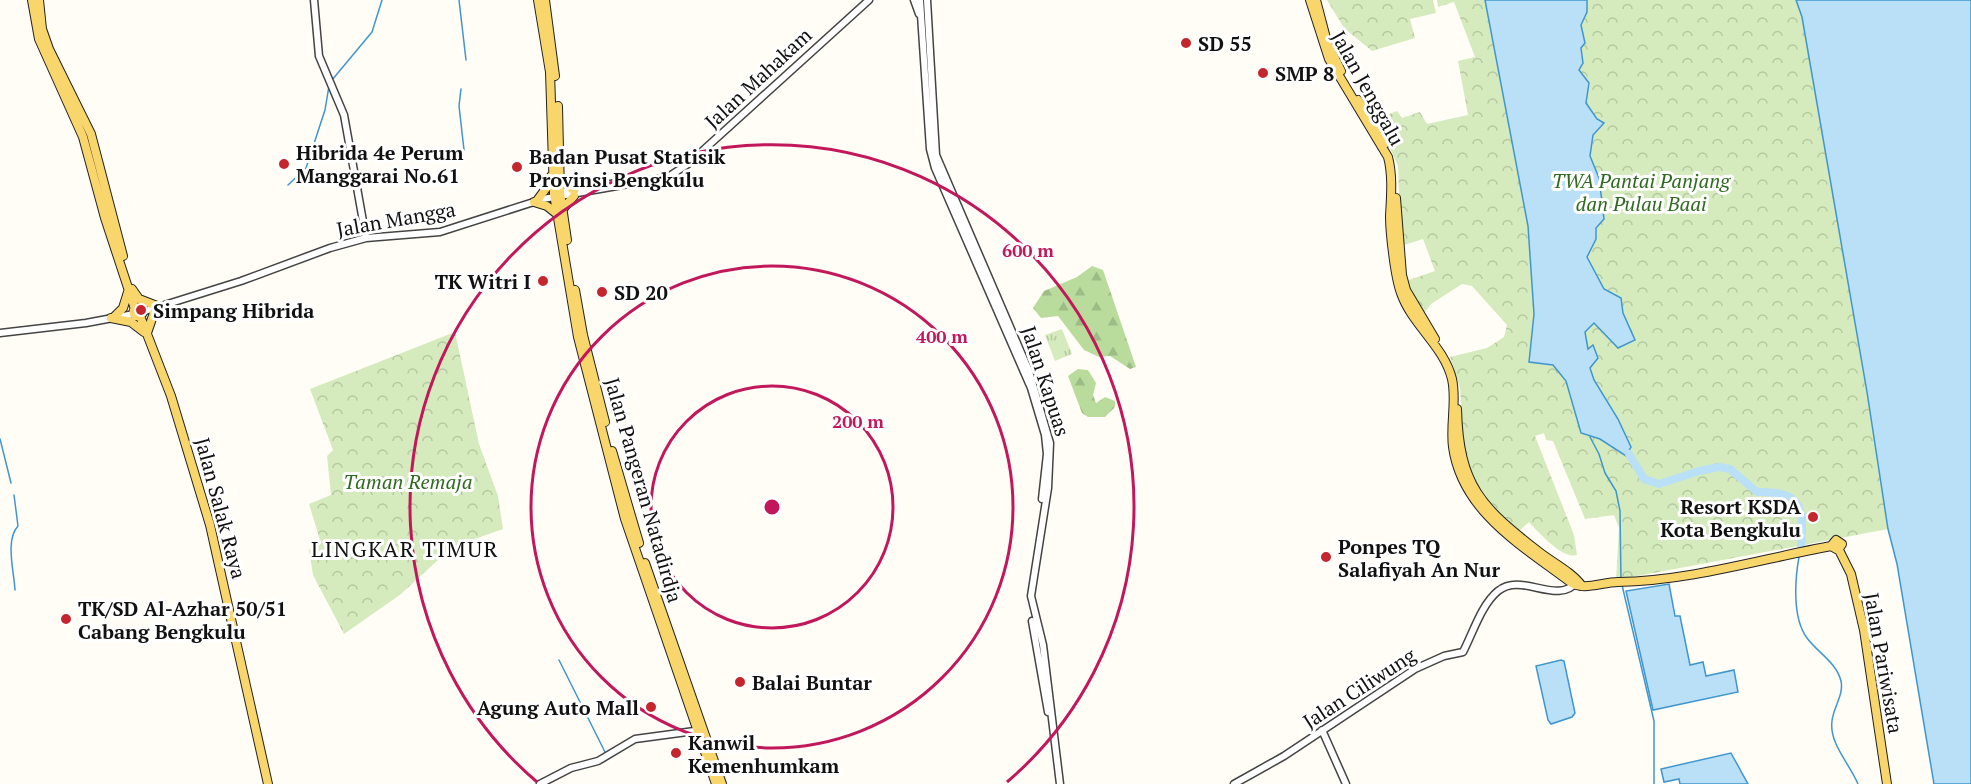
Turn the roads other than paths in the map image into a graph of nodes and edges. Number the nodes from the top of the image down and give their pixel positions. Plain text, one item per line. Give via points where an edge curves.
1 (32, 0) edge
2 (39, 0) edge
3 (314, 0) edge
4 (538, 0) edge
5 (545, 0) edge
6 (869, 0) edge
7 (914, 0) edge
8 (920, 0) edge
9 (927, 0) edge
10 (1310, 0) edge
11 (1316, 0) edge
12 (922, 23) junction
13 (928, 62) junction
14 (87, 136) junction
15 (556, 175) junction
16 (1393, 187) junction
17 (574, 193) junction
18 (555, 197) junction
19 (535, 202) junction
20 (560, 212) junction
21 (366, 238) junction
22 (130, 288) junction
23 (157, 306) junction
24 (138, 312) junction
25 (112, 318) junction
26 (1, 333) edge
27 (147, 334) junction
28 (1578, 584) junction
29 (1322, 730) junction
30 (699, 731) junction
31 (268, 784) edge
32 (540, 784) edge
33 (716, 784) edge
34 (722, 784) edge
35 (1058, 784) edge
36 (1234, 784) edge
37 (1346, 784) edge
38 (1887, 784) edge

1 - 14 main road via 39,39
2 - 14 main road via 42,29
3 - 21 street via 319,56 344,115
4 - 15 main road via 550,72
5 - 15 main road via 553,42
6 - 17 street, Jalan Mahakam via 688,164 668,177
7 - 12 street
8 - 12 street, Jalan Kapuas
9 - 13 street, Jalan Kapuas
10 - 16 main road, Jalan Jenggalu via 1329,59 1385,152
11 - 16 main road, Jalan Jenggalu via 1338,65 1388,147 1395,173
12 - 13 street, Jalan Kapuas
13 - 35 street, Jalan Kapuas via 936,155 1029,371 1050,443 1048,488 1031,596
14 - 22 main road, Jalan Salak Raya via 105,218
15 - 17 main road
15 - 18 main road, Jalan Pangeran Natadirdja
15 - 19 main road
16 - 28 main road, Jalan Jenggalu via 1390,218 1401,293 1449,363 1455,387 1453,448 1462,478 1474,502 1489,519
17 - 18 street, Jalan Mangga
17 - 20 main road
18 - 19 street, Jalan Mangga
18 - 20 main road, Jalan Pangeran Natadirdja
19 - 20 main road
19 - 21 street, Jalan Mangga via 440,232
20 - 30 main road, Jalan Pangeran Natadirdja via 587,361 619,487
21 - 23 street, Jalan Mangga
22 - 23 main road via 139,300
22 - 24 main road, Jalan Salak Raya
22 - 25 main road via 125,305
23 - 24 street, Jalan Mangga
23 - 27 main road
24 - 25 street, Jalan Mangga
24 - 27 main road, Jalan Salak Raya
25 - 26 street, Jalan Mangga
25 - 27 main road via 134,323
27 - 31 main road, Jalan Salak Raya via 171,396 210,525
28 - 29 street, Jalan Ciliwung via 1548,591 1519,583 1503,588 1490,600 1463,652 1414,669
28 - 38 main road, Jalan Pariwisata via 1634,583 1835,548 1851,574 1864,630
29 - 36 street, Jalan Ciliwung
29 - 37 street
30 - 32 street via 635,739 598,761 571,768
30 - 33 main road, Jalan Pangeran Natadirdja
30 - 34 main road, Jalan Pangeran Natadirdja

